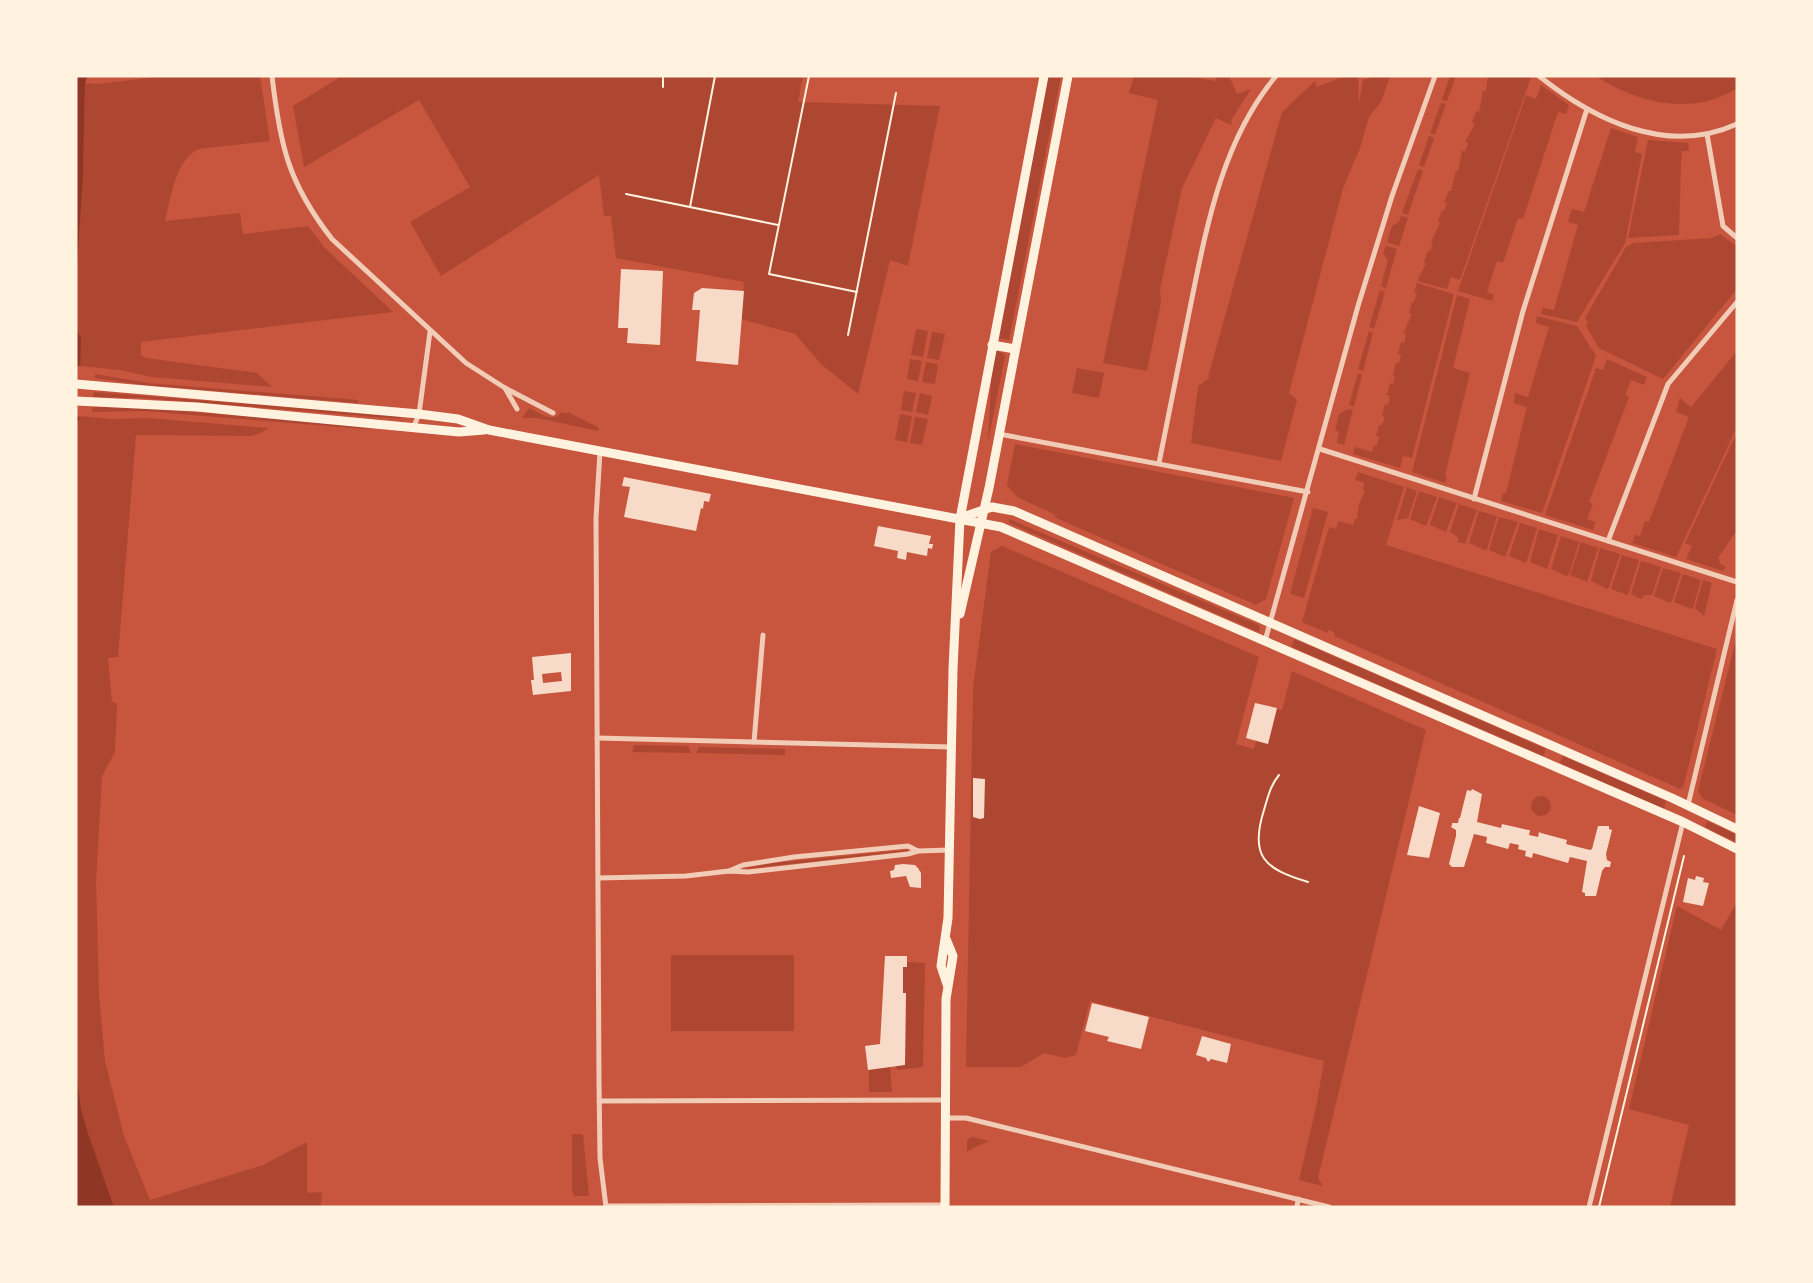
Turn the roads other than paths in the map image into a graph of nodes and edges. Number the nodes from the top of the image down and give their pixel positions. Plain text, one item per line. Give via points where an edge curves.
1 (272, 76) edge
2 (1044, 76) edge
3 (1068, 76) edge
4 (1276, 76) edge
5 (1434, 76) edge
6 (1539, 76) edge
7 (1587, 109) junction
8 (1737, 124) edge
9 (1707, 134) junction
10 (1737, 238) edge
11 (1737, 302) edge
12 (430, 332) junction
13 (992, 344) junction
14 (1016, 349) junction
15 (76, 384) edge
16 (505, 388) junction
17 (76, 401) edge
18 (517, 409) dead end
19 (553, 413) dead end
20 (418, 414) junction
21 (414, 426) junction
22 (489, 430) junction
23 (999, 434) junction
24 (1320, 449) junction
25 (600, 450) junction
26 (1159, 464) junction
27 (1308, 492) junction
28 (1474, 499) junction
29 (984, 508) junction
30 (960, 518) junction
31 (981, 522) junction
32 (1608, 541) junction
33 (1737, 582) edge
34 (1737, 600) edge
35 (1271, 623) junction
36 (956, 634) junction
37 (763, 635) dead end
38 (1266, 641) junction
39 (598, 738) junction
40 (754, 742) junction
41 (951, 747) junction
42 (1688, 805) junction
43 (1683, 822) junction
44 (1737, 829) edge
45 (1737, 849) edge
46 (918, 850) junction
47 (948, 850) junction
48 (729, 871) junction
49 (599, 878) junction
50 (946, 1100) junction
51 (599, 1101) junction
52 (946, 1118) junction
53 (1298, 1199) junction
54 (945, 1206) edge
55 (606, 1207) edge
56 (1296, 1207) edge
57 (1329, 1207) edge
58 (1589, 1207) edge

1 - 12 street via 279,134 286,160 315,218 345,253
2 - 13 main road
3 - 14 main road
4 - 26 street via 1251,111 1222,178 1207,226
5 - 24 street via 1358,306
6 - 7 street
7 - 9 street via 1613,123 1647,134 1675,137
7 - 28 street via 1523,311
8 - 9 street
9 - 10 street via 1723,226
11 - 32 street via 1668,384
12 - 16 street via 466,363
12 - 20 street
13 - 14 main road
13 - 30 main road
14 - 23 main road
15 - 20 main road
16 - 18 street
16 - 19 street
17 - 21 main road via 160,404
20 - 21 street
20 - 22 main road via 458,419
21 - 22 main road via 459,432
22 - 25 main road
23 - 26 street
23 - 29 main road
24 - 27 street
24 - 28 street
25 - 30 main road
25 - 39 street via 596,518
26 - 27 street
27 - 35 street
28 - 32 street
29 - 30 main road
29 - 31 main road
29 - 35 main road via 1014,511
30 - 31 main road
30 - 36 main road
31 - 36 main road
31 - 38 main road via 1034,540
32 - 33 street
34 - 42 street
35 - 38 street
35 - 42 main road
36 - 41 main road
37 - 40 street
38 - 43 main road
39 - 40 street
39 - 49 street
40 - 41 street
41 - 47 main road
42 - 44 main road
43 - 45 main road
43 - 58 street
46 - 47 street
46 - 48 street via 908,854 748,872
46 - 48 street via 908,846 794,857 742,865
47 - 50 main road via 946,939 941,966 948,984
48 - 49 street via 686,876
49 - 51 street
50 - 51 street
50 - 52 main road
51 - 55 street via 600,1158
52 - 53 street via 966,1118
52 - 54 main road
53 - 56 street
53 - 57 street
54 - 55 street

